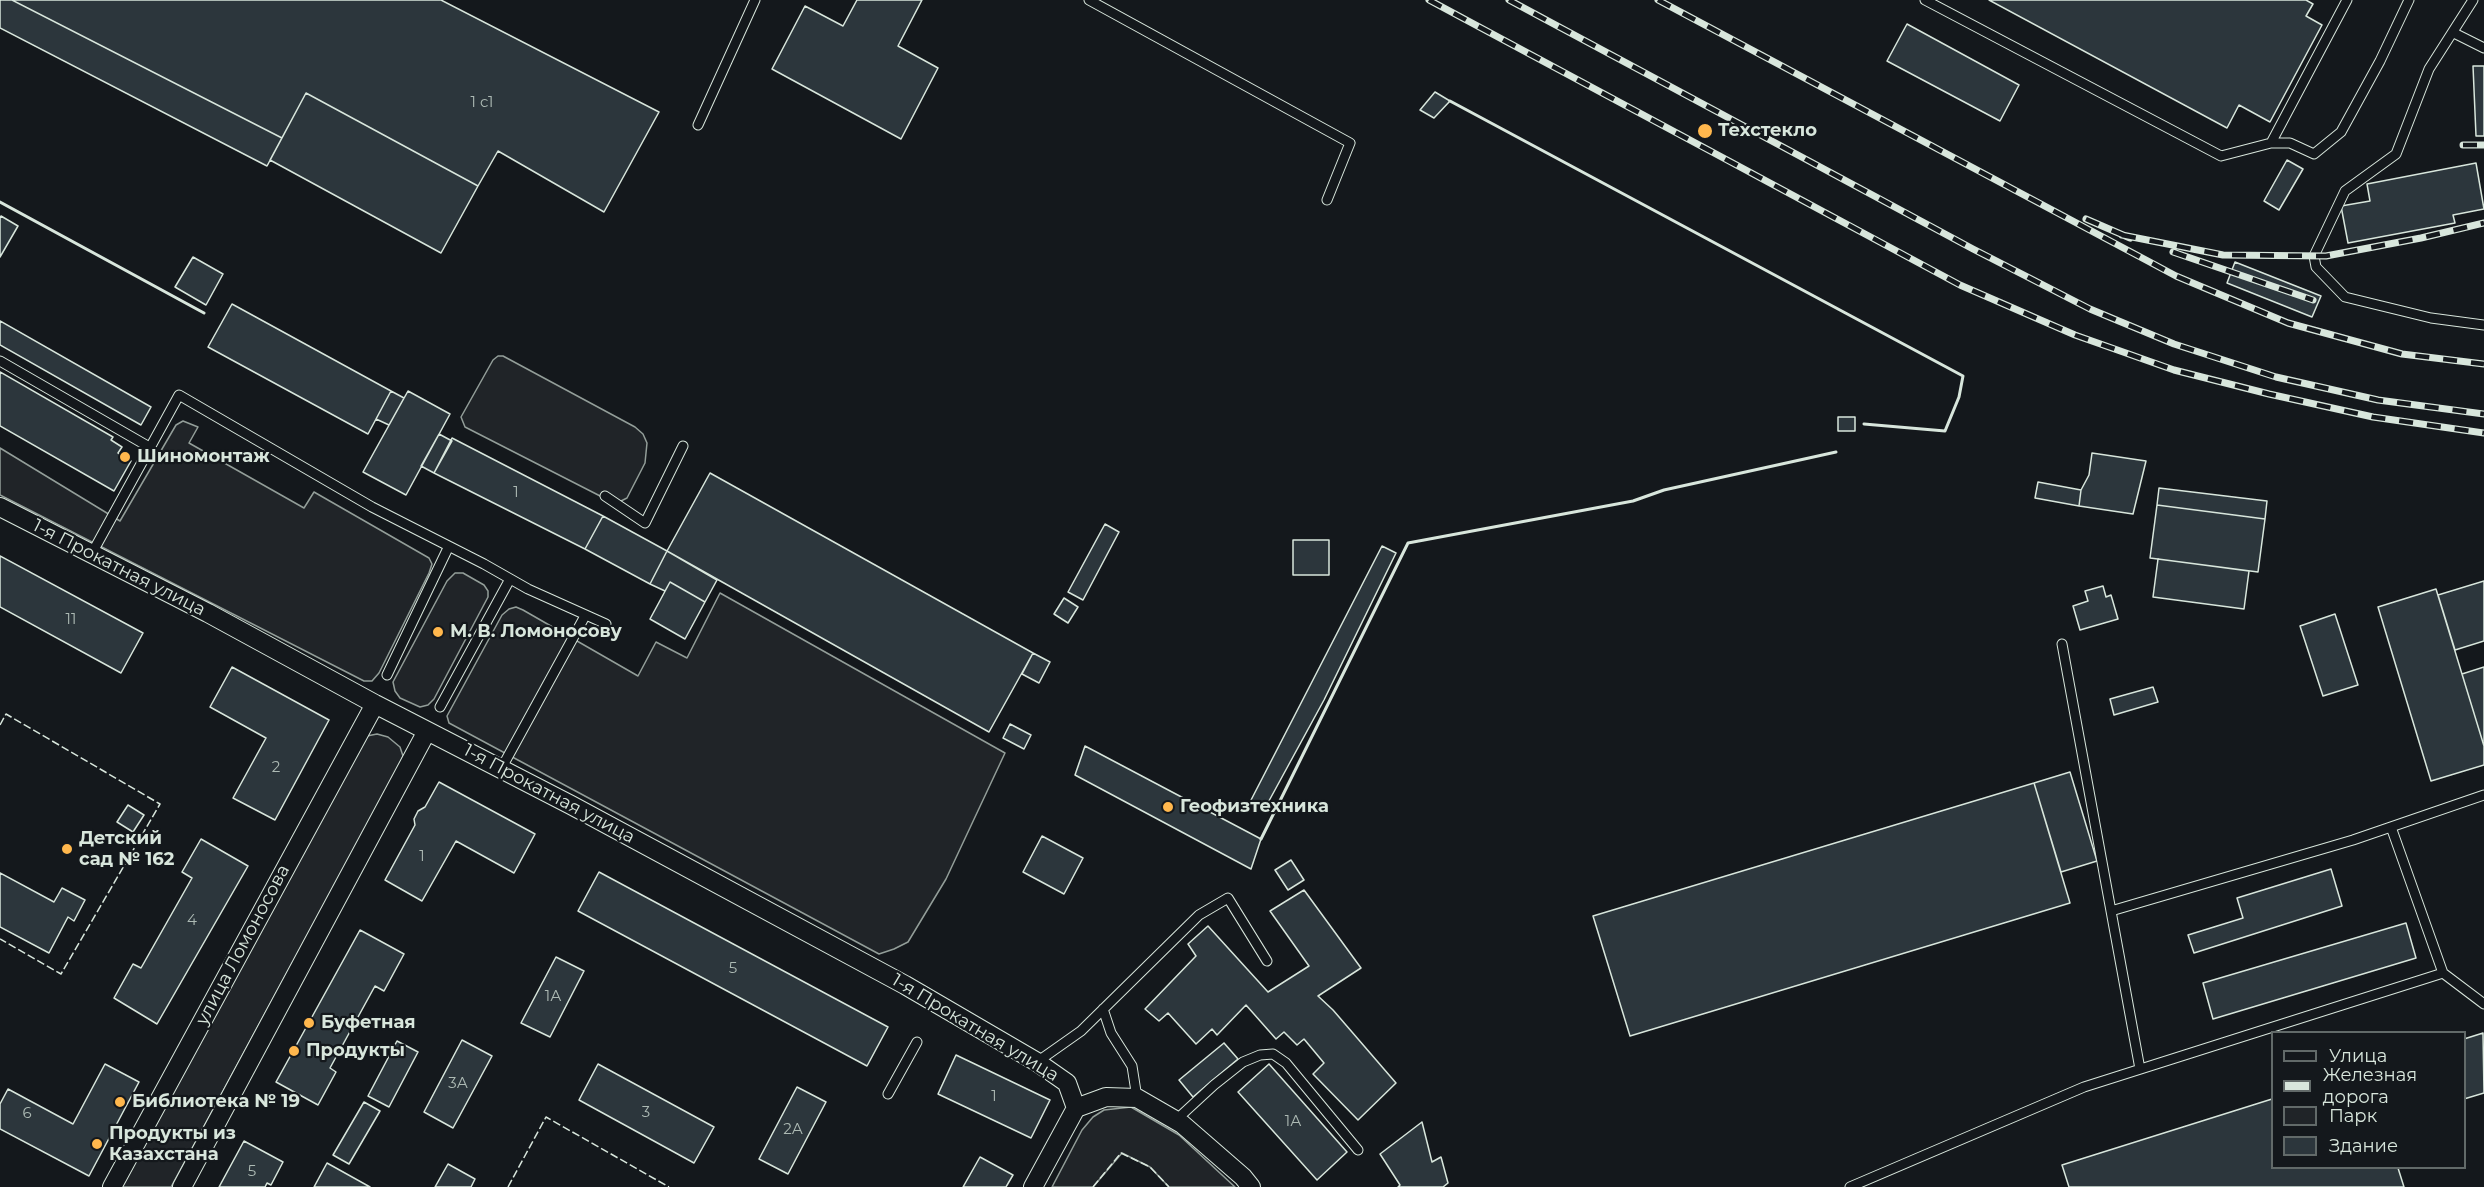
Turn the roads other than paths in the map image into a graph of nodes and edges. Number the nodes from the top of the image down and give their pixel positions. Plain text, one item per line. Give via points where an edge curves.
1 (755, 0) edge
2 (1089, 0) edge
3 (1925, 0) edge
4 (2347, 0) edge
5 (2409, 0) edge
6 (2473, 0) edge
7 (2454, 33) junction
8 (2484, 48) edge
9 (698, 125) dead end
10 (2271, 143) junction
11 (1327, 200) dead end
12 (2484, 325) edge
13 (0, 362) edge
14 (682, 446) dead end
15 (151, 448) junction
16 (605, 496) dead end
17 (0, 507) edge
18 (448, 548) junction
19 (91, 555) junction
20 (510, 579) junction
21 (585, 616) junction
22 (606, 624) dead end
23 (2062, 644) dead end
24 (387, 675) dead end
25 (375, 704) junction
26 (440, 707) dead end
27 (427, 731) junction
28 (501, 769) junction
29 (2484, 795) edge
30 (2391, 827) junction
31 (2111, 911) junction
32 (1267, 961) dead end
33 (2443, 973) junction
34 (2484, 1004) edge
35 (1103, 1009) junction
36 (917, 1042) dead end
37 (1037, 1062) junction
38 (2140, 1069) junction
39 (888, 1094) dead end
40 (1137, 1098) junction
41 (1076, 1108) junction
42 (1176, 1120) junction
43 (1358, 1150) dead end
44 (112, 1187) edge
45 (182, 1187) edge
46 (1033, 1187) edge
47 (1251, 1187) edge
48 (1850, 1187) edge

1 - 9 lane
2 - 11 lane via 1350,143
3 - 10 lane via 2221,156
4 - 10 lane
5 - 10 lane via 2341,132 2314,154 2290,143
6 - 7 lane
7 - 8 lane
7 - 12 lane via 2429,69 2396,154 2345,191 2314,256 2316,267 2345,297 2431,318
13 - 15 lane
14 - 16 lane via 645,523
15 - 18 lane via 179,395
15 - 19 lane
17 - 19 street, 1-я Прокатная улица
18 - 20 lane
18 - 24 lane
19 - 25 street, 1-я Прокатная улица
20 - 21 lane
20 - 26 lane
21 - 22 lane
21 - 28 lane
23 - 31 lane
25 - 27 street, 1-я Прокатная улица
25 - 44 street, улица Ломоносова
27 - 28 street, 1-я Прокатная улица
27 - 45 street
28 - 37 street, 1-я Прокатная улица via 905,985
29 - 30 lane
30 - 31 lane
30 - 33 lane
31 - 38 lane
32 - 35 lane via 1228,898 1199,915
33 - 34 lane
33 - 38 lane
35 - 37 lane
35 - 40 lane via 1132,1066
36 - 39 lane
37 - 41 street, 1-я Прокатная улица via 1067,1083
38 - 48 lane via 2084,1087
40 - 41 street via 1106,1097
40 - 42 street
41 - 46 street
42 - 43 lane via 1243,1062 1273,1054 1286,1063
42 - 47 street

